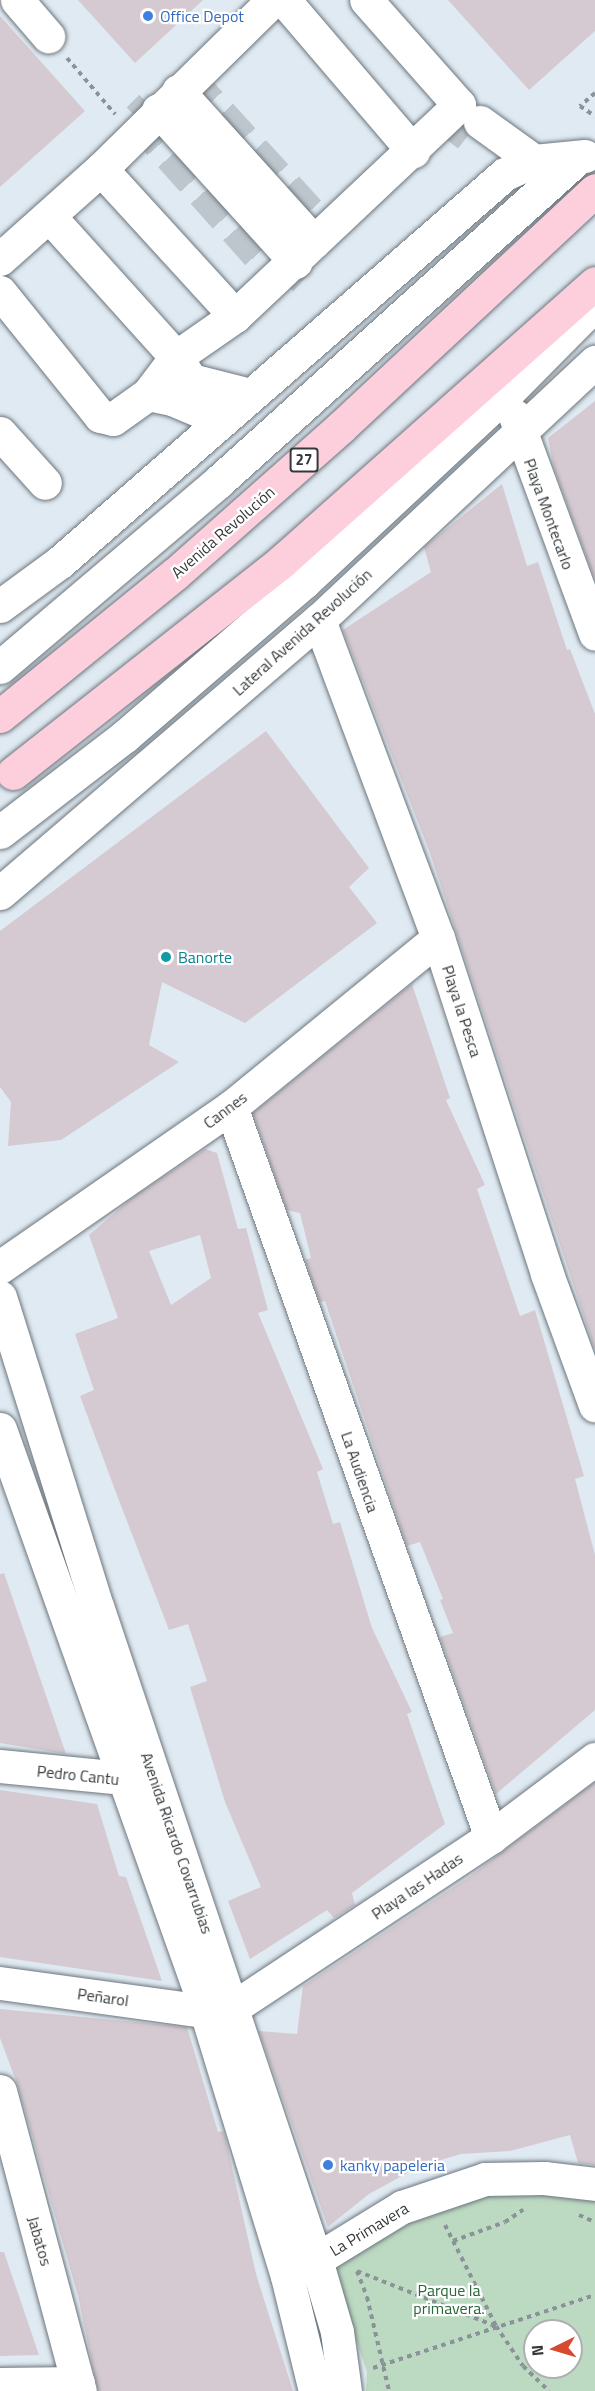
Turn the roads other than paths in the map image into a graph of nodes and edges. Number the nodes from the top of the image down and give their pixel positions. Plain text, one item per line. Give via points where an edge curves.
1 (17, 0) edge
2 (273, 0) edge
3 (284, 0) edge
4 (384, 8) edge
5 (48, 36) road end
6 (168, 101) junction
7 (474, 128) tunnel mouth
8 (413, 152) junction
9 (585, 156) edge
10 (520, 167) junction
11 (102, 169) junction
12 (595, 190) edge
13 (49, 216) junction
14 (305, 252) junction
15 (0, 259) edge
16 (595, 283) edge
17 (0, 292) edge
18 (595, 304) edge
19 (235, 316) junction
20 (176, 357) junction
21 (595, 362) edge
22 (508, 392) junction
23 (148, 394) junction
24 (250, 395) junction
25 (222, 420) junction
26 (0, 433) edge
27 (520, 435) junction
28 (45, 483) dead end
29 (392, 549) junction
30 (304, 582) junction
31 (0, 606) edge
32 (319, 620) junction
33 (595, 634) edge
34 (0, 667) edge
35 (0, 716) edge
36 (13, 773) dead end
37 (7, 823) edge
38 (0, 892) edge
39 (438, 938) junction
40 (231, 1107) junction
41 (0, 1267) edge
42 (0, 1297) edge
43 (595, 1405) edge
44 (0, 1429) edge
45 (595, 1759) edge
46 (0, 1766) edge
47 (140, 1780) junction
48 (491, 1837) junction
49 (0, 1983) edge
50 (220, 2009) junction
51 (0, 2091) edge
52 (11, 2179) edge
53 (595, 2184) edge
54 (316, 2260) junction
55 (287, 2276) junction
56 (0, 2384) edge
57 (79, 2387) edge
58 (334, 2387) edge

1 - 5 street
2 - 6 street
3 - 8 street
4 - 8 street via 459,104
6 - 11 street
6 - 14 street
7 - 10 street
8 - 14 street
9 - 10 street
9 - 34 street via 202,496
10 - 24 street
11 - 13 street
11 - 19 street
12 - 35 main road, Avenida Revolución / 27 via 341,428 175,574
13 - 15 street
13 - 20 street
14 - 19 street
16 - 36 main road via 281,562
17 - 23 street via 100,416 113,419
18 - 22 street
19 - 20 street
20 - 23 street
20 - 24 street via 191,380
21 - 27 street, Lateral Avenida Revolución
22 - 27 street, Playa Montecarlo
22 - 30 street
23 - 25 street via 172,399
24 - 25 street
25 - 31 street via 60,562
26 - 28 street
27 - 29 street, Lateral Avenida Revolución
27 - 33 street, Playa Montecarlo
29 - 30 street
29 - 32 street, Lateral Avenida Revolución
30 - 37 street via 125,736
32 - 38 street, Lateral Avenida Revolución
32 - 39 street, Playa la Pesca
39 - 40 street, Cannes
39 - 43 street, Playa la Pesca
40 - 41 street, Cannes
40 - 48 street, La Audiencia
42 - 47 street, Avenida Ricardo Covarrubias
44 - 47 street, Avenida Ricardo Covarrubias
45 - 48 street, Playa las Hadas
46 - 47 street, Pedro Cantu
47 - 50 street, Avenida Ricardo Covarrubias
48 - 50 street, Playa las Hadas
49 - 50 street, Peñarol
50 - 54 street, Avenida Ricardo Covarrubias
50 - 55 street, Avenida Ricardo Covarrubias
51 - 52 street, Jabatos
52 - 57 street, Jabatos
53 - 54 street, La Primavera via 544,2178 485,2179 402,2207 356,2259
54 - 55 street, La Primavera
54 - 58 street, Avenida Ricardo Covarrubias via 337,2332
55 - 58 street, Avenida Ricardo Covarrubias
56 - 57 street

